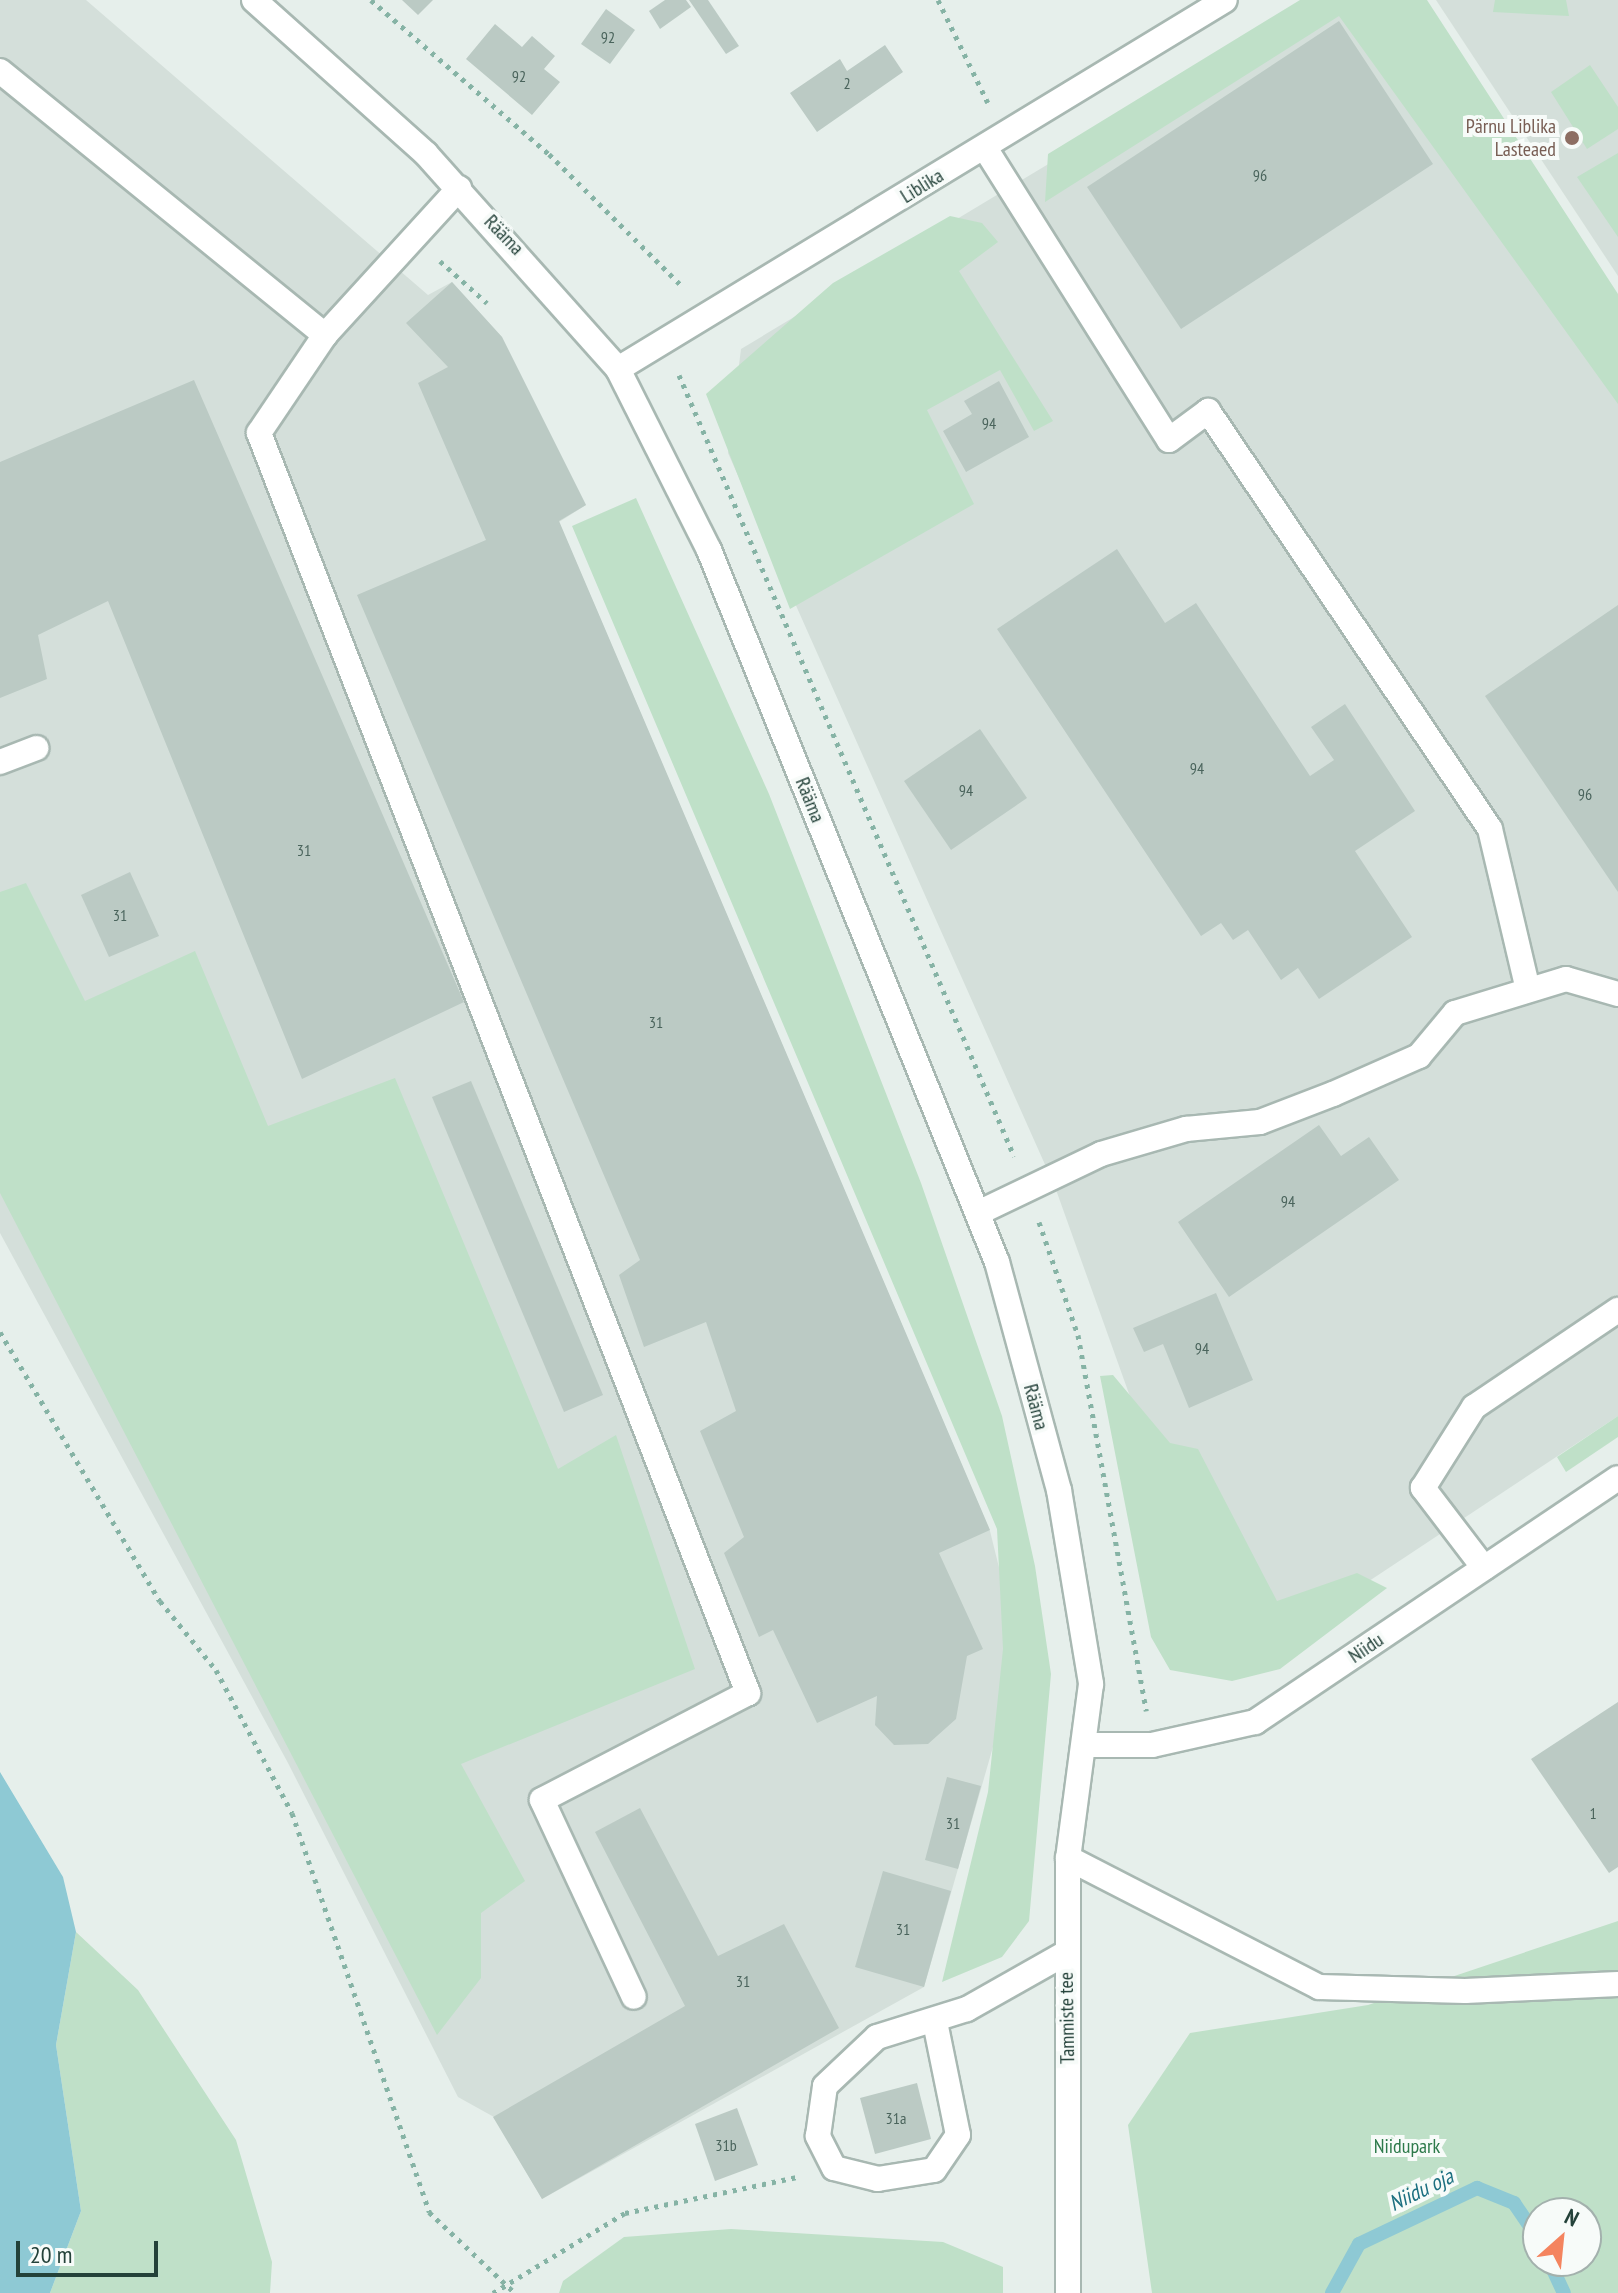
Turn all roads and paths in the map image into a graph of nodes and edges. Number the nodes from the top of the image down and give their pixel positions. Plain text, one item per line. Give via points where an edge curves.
1 (254, 0) edge
2 (371, 0) edge
3 (938, 0) edge
4 (1225, 0) edge
5 (0, 71) edge
6 (993, 143) junction
7 (459, 188) junction
8 (413, 238) junction
9 (487, 303) dead end
10 (712, 316) junction
11 (325, 335) junction
12 (618, 369) junction
13 (36, 748) dead end
14 (0, 762) edge
15 (1528, 990) junction
16 (1618, 994) edge
17 (978, 1213) junction
18 (1618, 1310) edge
19 (0, 1332) edge
20 (1618, 1478) edge
21 (1484, 1568) junction
22 (1087, 1745) junction
23 (1068, 1858) junction
24 (1066, 1953) junction
25 (1618, 1984) edge
26 (634, 1997) dead end
27 (935, 2022) junction
28 (834, 2168) junction
29 (502, 2282) junction
30 (493, 2293) edge
31 (515, 2293) edge
32 (1068, 2293) edge

1 - 7 main road, Rääma
2 - 10 path via 549,154
3 - 6 path
4 - 6 main road, Liblika
5 - 11 main road
6 - 10 main road, Liblika
6 - 15 main road via 1169,440 1208,411 1490,829
7 - 8 main road
7 - 12 main road, Rääma
8 - 9 path
8 - 11 main road
10 - 12 main road, Liblika
11 - 26 main road via 259,433 748,1693 542,1800
12 - 17 main road, Rääma via 709,550
13 - 14 main road
15 - 16 main road via 1566,979
15 - 17 main road via 1455,1013 1419,1056 1333,1094 1260,1122 1186,1129 1101,1154
17 - 22 main road, Rääma via 1059,1490 1091,1684
18 - 21 main road via 1474,1407 1423,1488
19 - 29 path via 160,1601 216,1670 292,1813 429,2212
20 - 21 main road, Niidu
21 - 22 main road, Niidu via 1255,1722 1152,1745
22 - 23 main road, Tammiste tee
23 - 24 main road, Tammiste tee
23 - 25 main road via 1319,1987 1465,1991
24 - 27 main road
24 - 32 main road, Tammiste tee
27 - 28 main road via 877,2037 825,2086 818,2136
27 - 28 main road via 958,2135 934,2170 878,2179
28 - 29 path via 625,2213
29 - 30 path
29 - 31 path

